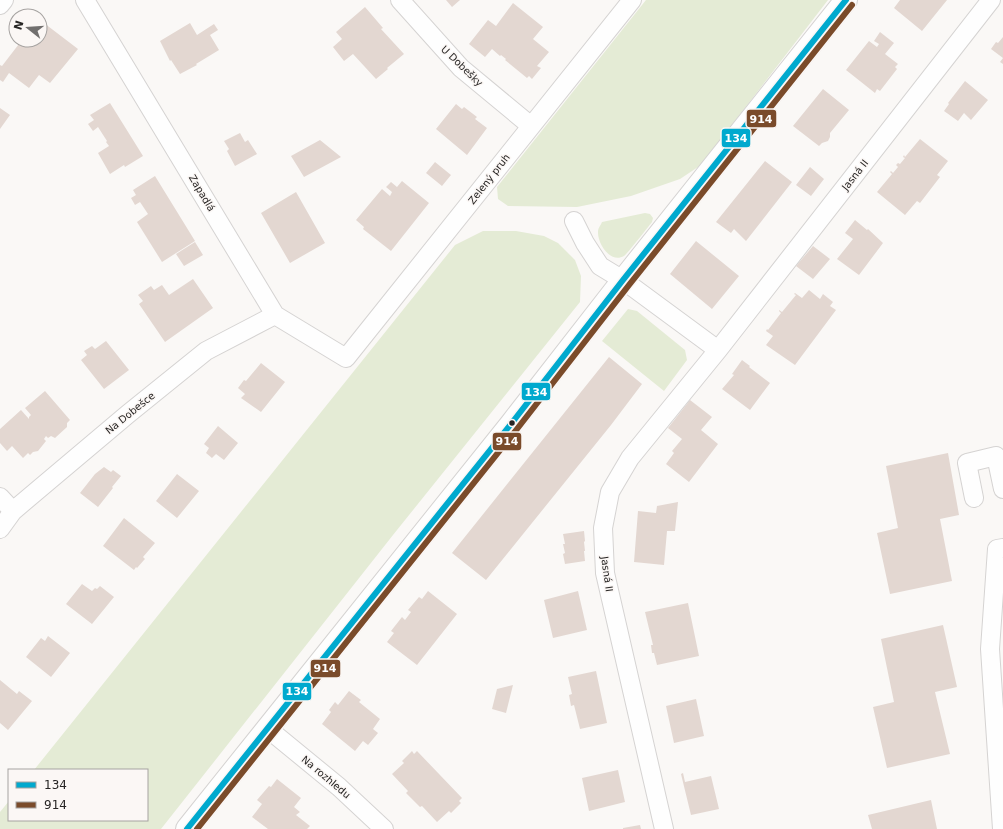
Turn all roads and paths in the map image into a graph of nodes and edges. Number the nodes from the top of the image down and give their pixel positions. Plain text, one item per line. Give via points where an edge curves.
1 (4, 0) edge
2 (85, 0) edge
3 (400, 0) edge
4 (632, 0) edge
5 (846, 0) edge
6 (991, 0) edge
7 (0, 5) edge
8 (530, 126) junction
9 (574, 221) dead end
10 (623, 280) junction
11 (275, 315) junction
12 (718, 350) junction
13 (346, 358) joint
14 (1003, 489) edge
15 (0, 497) edge
16 (974, 498) dead end
17 (13, 511) junction
18 (0, 529) edge
19 (1003, 548) edge
20 (267, 728) junction
21 (187, 829) edge
22 (384, 829) edge
23 (664, 829) edge
24 (1002, 829) edge

1 - 7 street
2 - 11 street, Zapadlá
3 - 8 street, U Dobešky via 461,68
4 - 8 street, Zelený pruh
5 - 10 street
6 - 12 street, Jasná II
8 - 13 street, Zelený pruh via 466,210
9 - 10 street via 600,266
10 - 12 street
10 - 20 street
11 - 13 street, Zapadlá
11 - 17 street, Na Dobešce via 206,351
12 - 23 street, Jasná II via 630,458 610,492 603,528 605,573
14 - 16 street via 996,456 967,463
15 - 17 street
17 - 18 street, Na Dobešce
19 - 24 street via 997,549 990,648
20 - 21 street
20 - 22 street, Na rozhledu via 339,787

